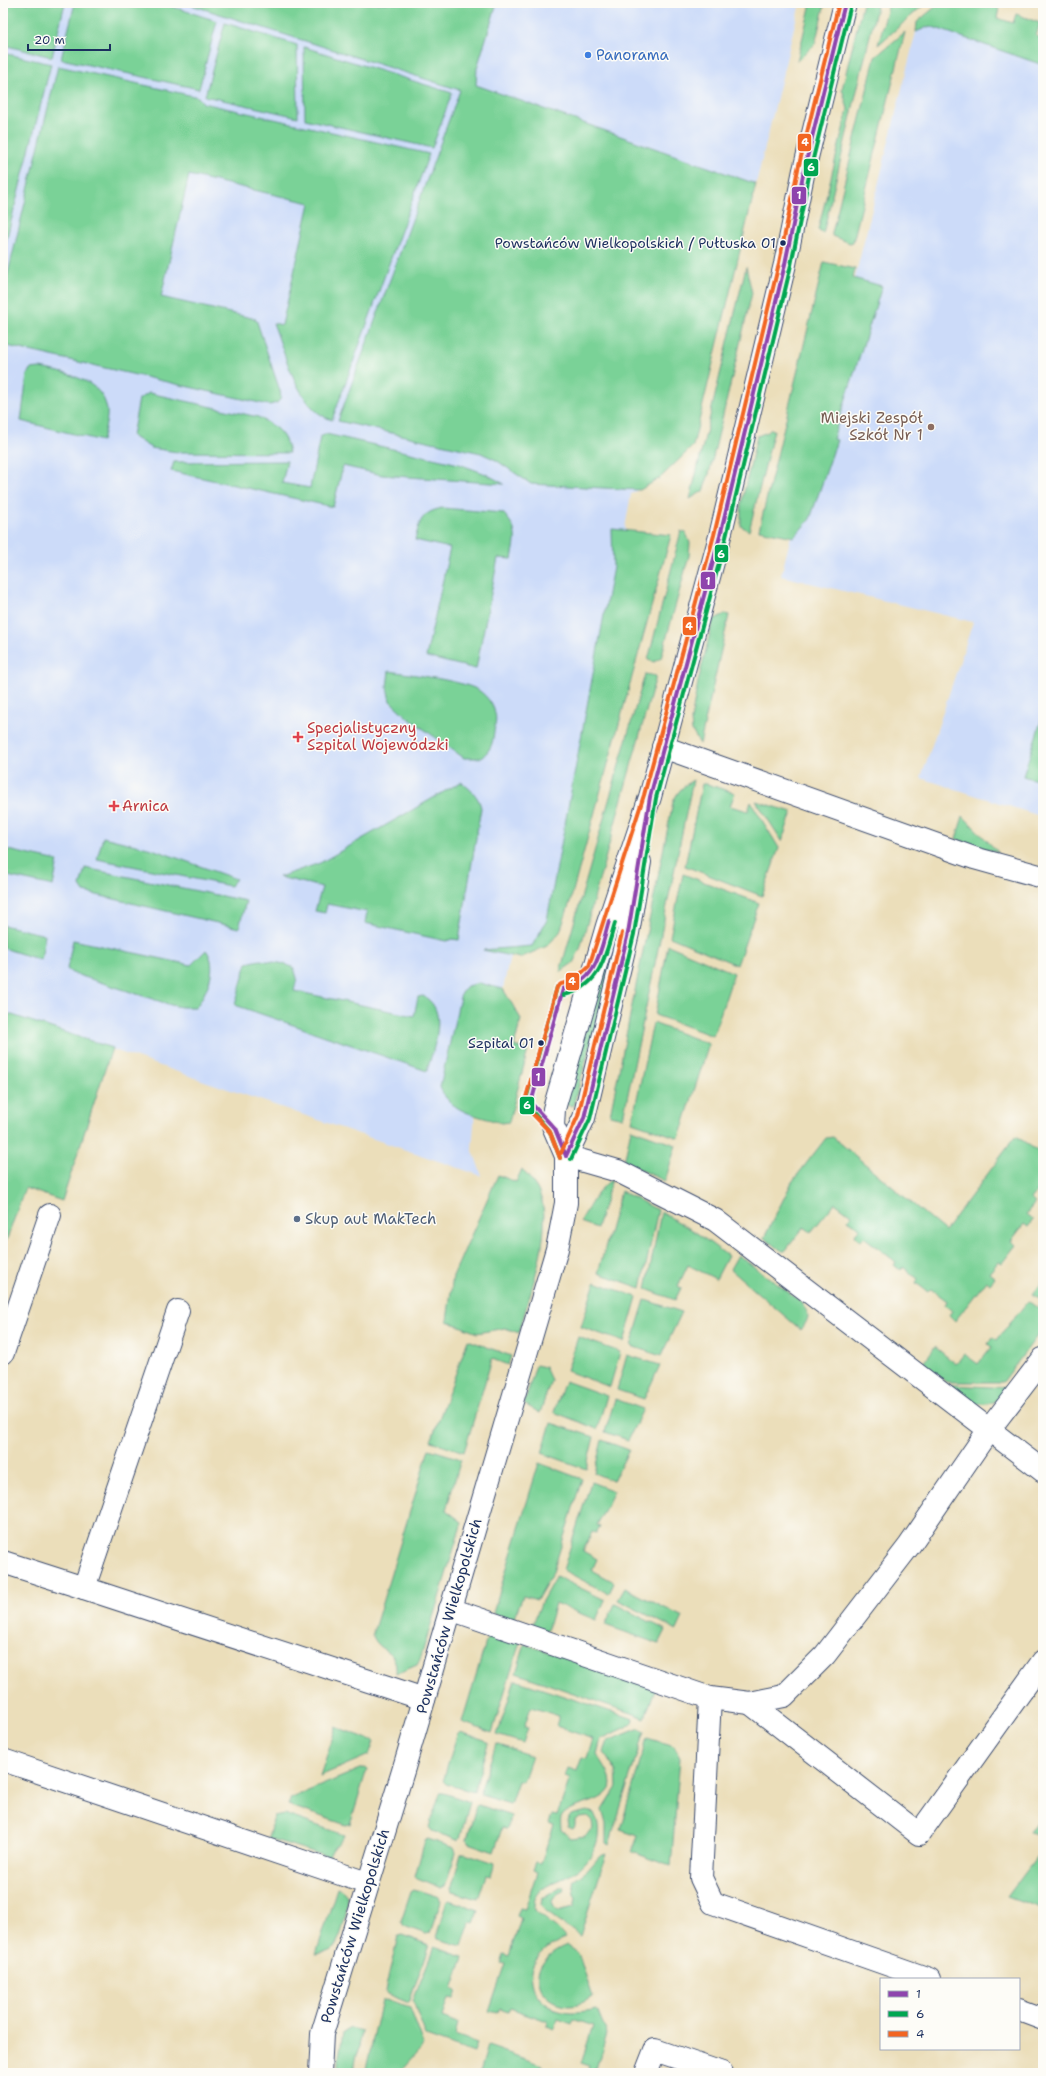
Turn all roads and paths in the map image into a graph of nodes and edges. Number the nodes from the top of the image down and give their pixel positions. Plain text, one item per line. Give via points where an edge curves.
1 (845, 3) edge
2 (663, 747) junction
3 (650, 797) junction
4 (1043, 877) edge
5 (566, 1156) junction
6 (50, 1215) dead end
7 (178, 1311) dead end
8 (3, 1353) edge
9 (1043, 1359) edge
10 (988, 1431) junction
11 (1043, 1472) edge
12 (3, 1562) edge
13 (84, 1588) junction
14 (450, 1609) junction
15 (1043, 1661) edge
16 (710, 1698) junction
17 (424, 1699) junction
18 (750, 1703) junction
19 (3, 1760) edge
20 (367, 1883) junction
21 (927, 1978) edge
22 (1020, 2010) edge
23 (1043, 2019) edge
24 (320, 2073) edge
25 (646, 2073) edge
26 (722, 2073) edge

1 - 2 street, Powstańców Wielkopolskich via 720,536
2 - 3 street, Powstańców Wielkopolskich
2 - 4 street via 974,858
3 - 5 street, Powstańców Wielkopolskich via 628,933 584,1118
3 - 5 street, Powstańców Wielkopolskich via 607,926 554,1110 553,1126
5 - 10 street via 618,1171 715,1220
5 - 14 street, Powstańców Wielkopolskich via 566,1203 557,1249
6 - 8 street
7 - 13 street
9 - 10 street
10 - 11 street
10 - 18 street via 909,1546 825,1655 784,1696
12 - 13 street
13 - 17 street
14 - 16 street
14 - 17 street, Powstańców Wielkopolskich
15 - 18 street via 919,1834
16 - 18 street
16 - 21 street via 701,1878 713,1904
17 - 20 street, Powstańców Wielkopolskich
19 - 20 street
20 - 24 street, Powstańców Wielkopolskich via 322,2034
22 - 23 street
25 - 26 street via 655,2050

